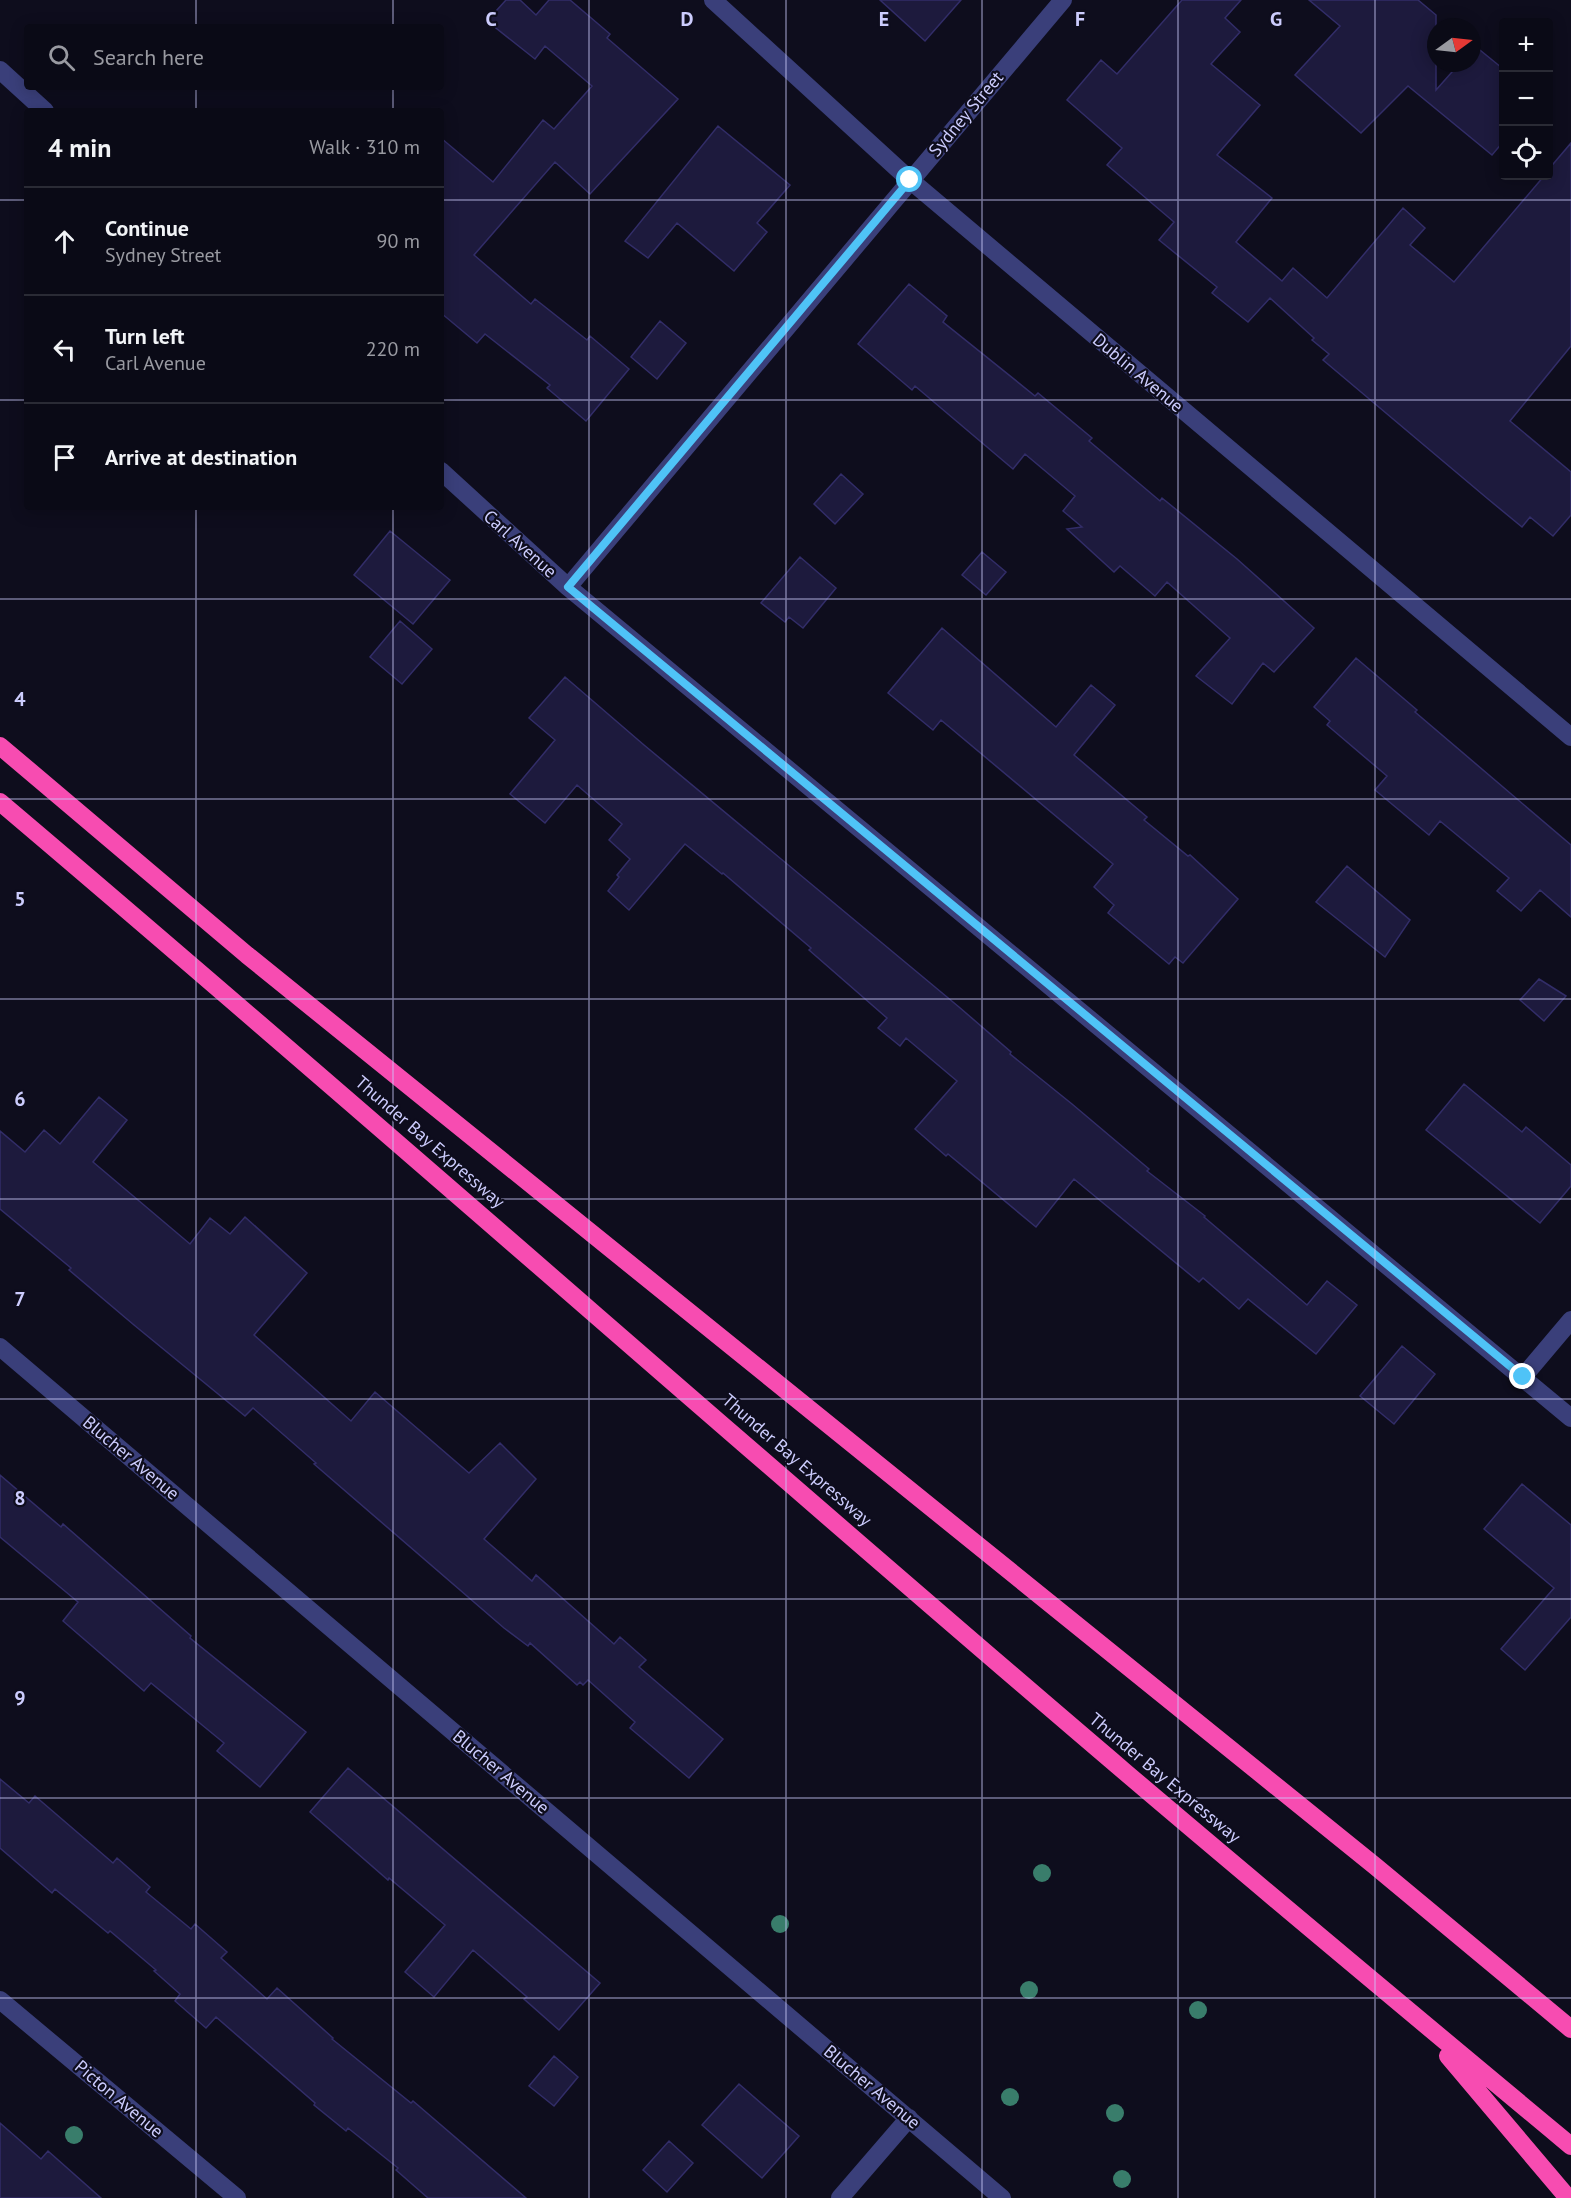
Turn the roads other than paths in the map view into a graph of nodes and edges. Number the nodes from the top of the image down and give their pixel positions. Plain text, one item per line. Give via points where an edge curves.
1 (713, 0) edge
2 (1063, 0) edge
3 (0, 70) edge
4 (42, 108) edge
5 (910, 180) junction
6 (444, 474) edge
7 (568, 587) junction
8 (1571, 737) edge
9 (0, 746) edge
10 (0, 802) edge
11 (1571, 1320) edge
12 (0, 1347) edge
13 (1523, 1377) junction
14 (1571, 1418) edge
15 (1506, 1974) junction
16 (0, 2000) edge
17 (1417, 2020) junction
18 (1571, 2021) edge
19 (1571, 2029) edge
20 (909, 2118) junction
21 (1571, 2146) edge
22 (237, 2198) edge
23 (840, 2198) edge
24 (1002, 2198) edge
25 (1568, 2198) edge

1 - 5 street, Dublin Avenue
2 - 5 street, Sydney Street
3 - 4 street
5 - 7 street, Sydney Street
5 - 8 street, Dublin Avenue
6 - 7 street, Carl Avenue
7 - 13 street, Carl Avenue
9 - 15 highway, Thunder Bay Expressway via 247,955
10 - 17 highway, Thunder Bay Expressway
11 - 13 street
12 - 20 street, Blucher Avenue
13 - 14 street, Carl Avenue
15 - 18 highway
15 - 19 highway, Thunder Bay Expressway
16 - 22 street, Picton Avenue
17 - 21 highway, Thunder Bay Expressway
17 - 25 highway
20 - 23 street
20 - 24 street, Blucher Avenue

